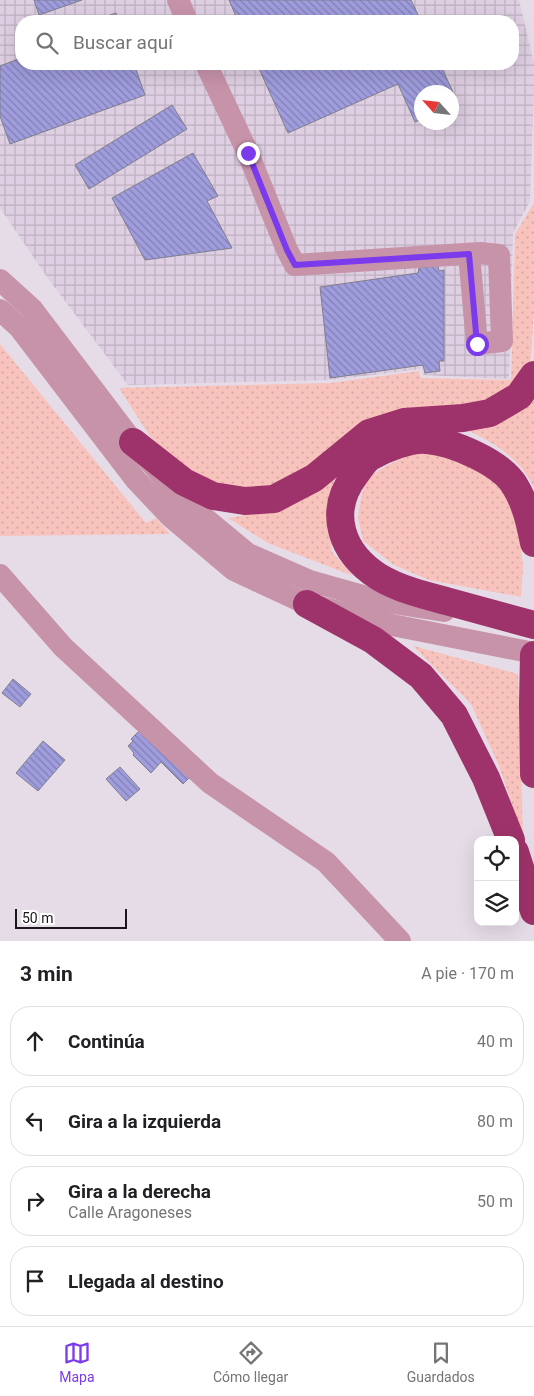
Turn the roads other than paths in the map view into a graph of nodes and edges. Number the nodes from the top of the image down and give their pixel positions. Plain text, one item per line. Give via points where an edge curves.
1 (178, 0) edge
2 (185, 15) edge
3 (209, 70) edge
4 (469, 254) dead end
5 (0, 280) edge
6 (0, 310) edge
7 (534, 375) edge
8 (133, 442) junction
9 (534, 543) edge
10 (0, 575) edge
11 (307, 604) junction
12 (534, 625) edge
13 (534, 654) edge
14 (534, 774) edge
15 (509, 836) edge
16 (519, 864) edge
17 (534, 911) edge
18 (400, 941) edge

1 - 2 street
3 - 4 street via 295,265
5 - 8 street via 32,309
6 - 11 street via 19,327 136,480 170,516 234,570
7 - 8 highway via 518,396 490,413 404,422 369,433 314,478 274,498 245,501 213,496 184,482
8 - 12 street via 184,501 248,554 310,581 381,601
9 - 12 highway via 528,514 515,484 493,464 469,451 426,439 396,445 368,458 347,486 339,513 341,533 355,557 378,576 406,590
10 - 18 street via 63,647 210,783 326,862
11 - 13 street
11 - 15 highway via 373,640 421,676 454,715 486,778
13 - 14 highway
16 - 17 highway

